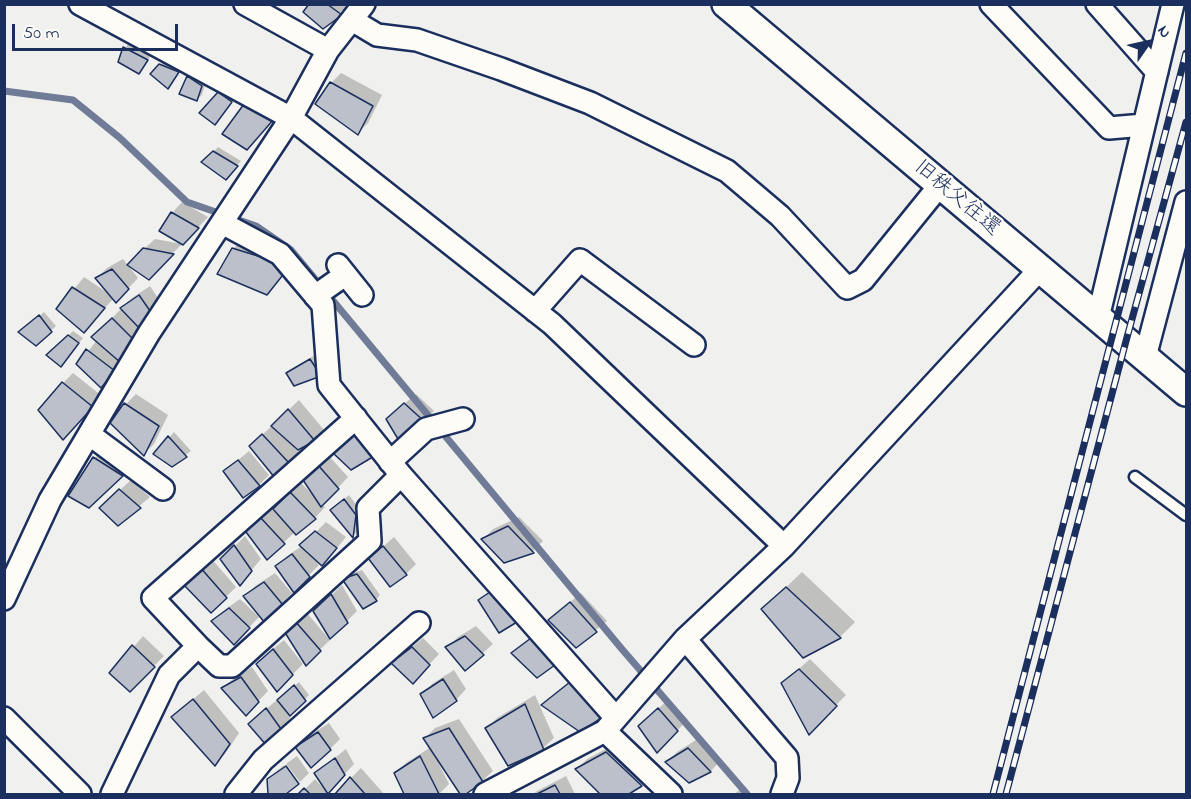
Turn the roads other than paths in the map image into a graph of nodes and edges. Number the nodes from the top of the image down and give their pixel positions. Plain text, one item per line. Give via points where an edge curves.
1 (80, 4) edge
2 (245, 4) edge
3 (726, 4) edge
4 (991, 4) edge
5 (1097, 4) edge
6 (1173, 4) edge
7 (358, 12) edge
8 (328, 50) junction
9 (1157, 72) junction
10 (291, 118) junction
11 (1144, 125) junction
12 (940, 185) junction
13 (1186, 202) edge
14 (226, 217) junction
15 (1040, 269) junction
16 (362, 295) dead end
17 (316, 296) junction
18 (535, 311) junction
19 (1098, 318) junction
20 (694, 345) dead end
21 (1145, 357) junction
22 (1186, 392) edge
23 (356, 418) junction
24 (458, 420) dead end
25 (89, 434) junction
26 (396, 468) junction
27 (1135, 477) dead end
28 (163, 489) dead end
29 (1186, 514) edge
30 (784, 546) junction
31 (4, 599) edge
32 (419, 623) dead end
33 (685, 639) junction
34 (198, 646) junction
35 (4, 717) edge
36 (610, 725) junction
37 (80, 795) edge
38 (111, 795) edge
39 (236, 795) edge
40 (485, 795) edge
41 (670, 795) edge
42 (782, 795) edge

1 - 10 street
2 - 8 street
3 - 12 street, 旧秩父往還
4 - 11 street via 1109,128
5 - 9 street
6 - 9 street
7 - 8 street
7 - 12 street via 377,35 417,40 590,103 727,171 780,216 847,288 863,280
8 - 10 street
9 - 11 street
10 - 14 street
10 - 18 street
11 - 19 street
12 - 15 street, 旧秩父往還
13 - 21 street
14 - 17 street via 280,254
14 - 25 street via 149,333
15 - 19 street, 旧秩父往還
15 - 30 street
16 - 17 street via 340,274
17 - 23 street via 323,305 329,385
18 - 20 street via 580,260
18 - 30 street
19 - 21 street, 旧秩父往還
21 - 22 street, 旧秩父往還
23 - 26 street
23 - 34 street via 153,598
24 - 26 street via 426,429
25 - 28 street
25 - 31 street via 50,500
26 - 34 street via 368,508 370,541 232,666 219,666
26 - 36 street
27 - 29 lane
30 - 33 street
32 - 39 street via 263,760
33 - 36 street
33 - 42 street via 787,758 788,778
34 - 38 street via 169,675
35 - 37 street
36 - 40 street
36 - 41 street

